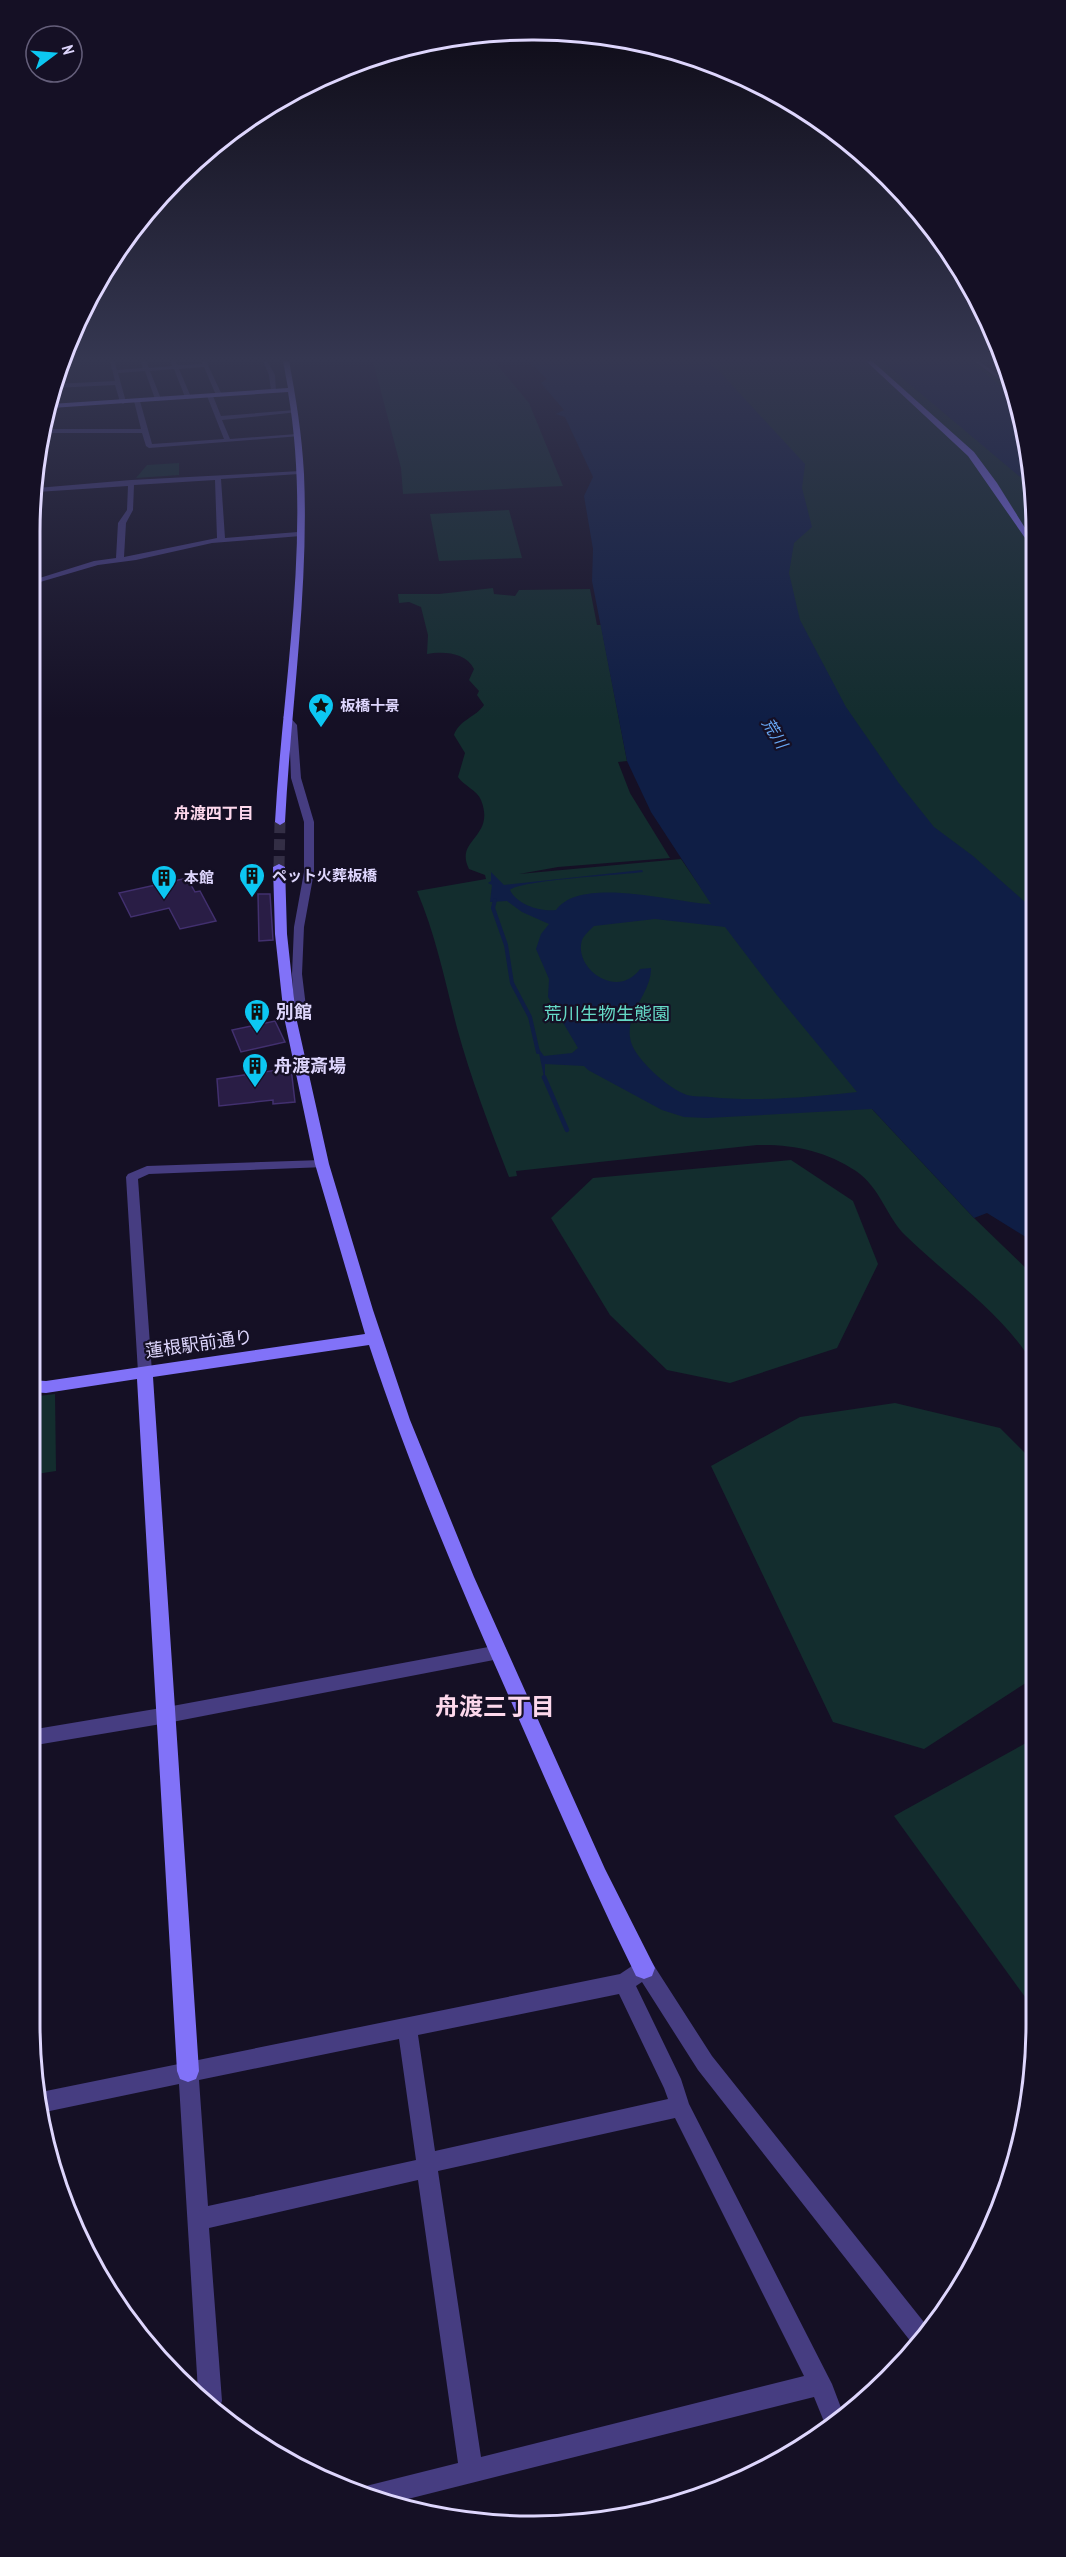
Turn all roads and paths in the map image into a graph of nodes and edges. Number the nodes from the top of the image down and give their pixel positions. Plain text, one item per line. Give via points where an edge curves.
1 (160, 480) edge
2 (218, 480) edge
3 (299, 480) edge
4 (991, 480) edge
5 (131, 482) junction
6 (43, 489) edge
7 (298, 534) junction
8 (1026, 536) edge
9 (221, 539) junction
10 (120, 560) junction
11 (40, 580) edge
12 (286, 717) junction
13 (280, 822) tunnel mouth
14 (279, 867) tunnel mouth
15 (290, 1017) junction
16 (322, 1164) junction
17 (375, 1338) junction
18 (145, 1372) junction
19 (40, 1387) edge
20 (499, 1652) junction
21 (167, 1715) junction
22 (40, 1736) edge
23 (644, 1968) junction
24 (624, 1983) junction
25 (407, 2027) junction
26 (188, 2071) junction
27 (47, 2101) edge
28 (681, 2107) junction
29 (427, 2166) junction
30 (199, 2219) junction
31 (917, 2332) edge
32 (820, 2384) junction
33 (210, 2395) edge
34 (833, 2415) edge
35 (471, 2472) junction
36 (385, 2493) edge

1 - 5 street
2 - 9 street
3 - 7 street
4 - 8 street
5 - 6 street
5 - 10 street via 130,510 122,523
7 - 9 street
7 - 12 street
9 - 10 street
10 - 11 street
12 - 13 street
12 - 15 street via 294,725 296,778 309,822 309,872 298,939 300,1007
14 - 15 street
15 - 16 street
16 - 17 street
16 - 18 street via 147,1170 132,1177
17 - 18 street, 蓮根駅前通り
17 - 20 street via 402,1420
18 - 19 street, 蓮根駅前通り
18 - 21 street
20 - 21 street
20 - 23 street via 598,1876
21 - 22 street
21 - 26 street
23 - 24 street
23 - 31 street via 705,2063
24 - 25 street
24 - 28 street
25 - 26 street
25 - 29 street
26 - 27 street
26 - 30 street
28 - 29 street
28 - 32 street
29 - 30 street
29 - 35 street
30 - 33 street
32 - 34 street
32 - 35 street
35 - 36 street

